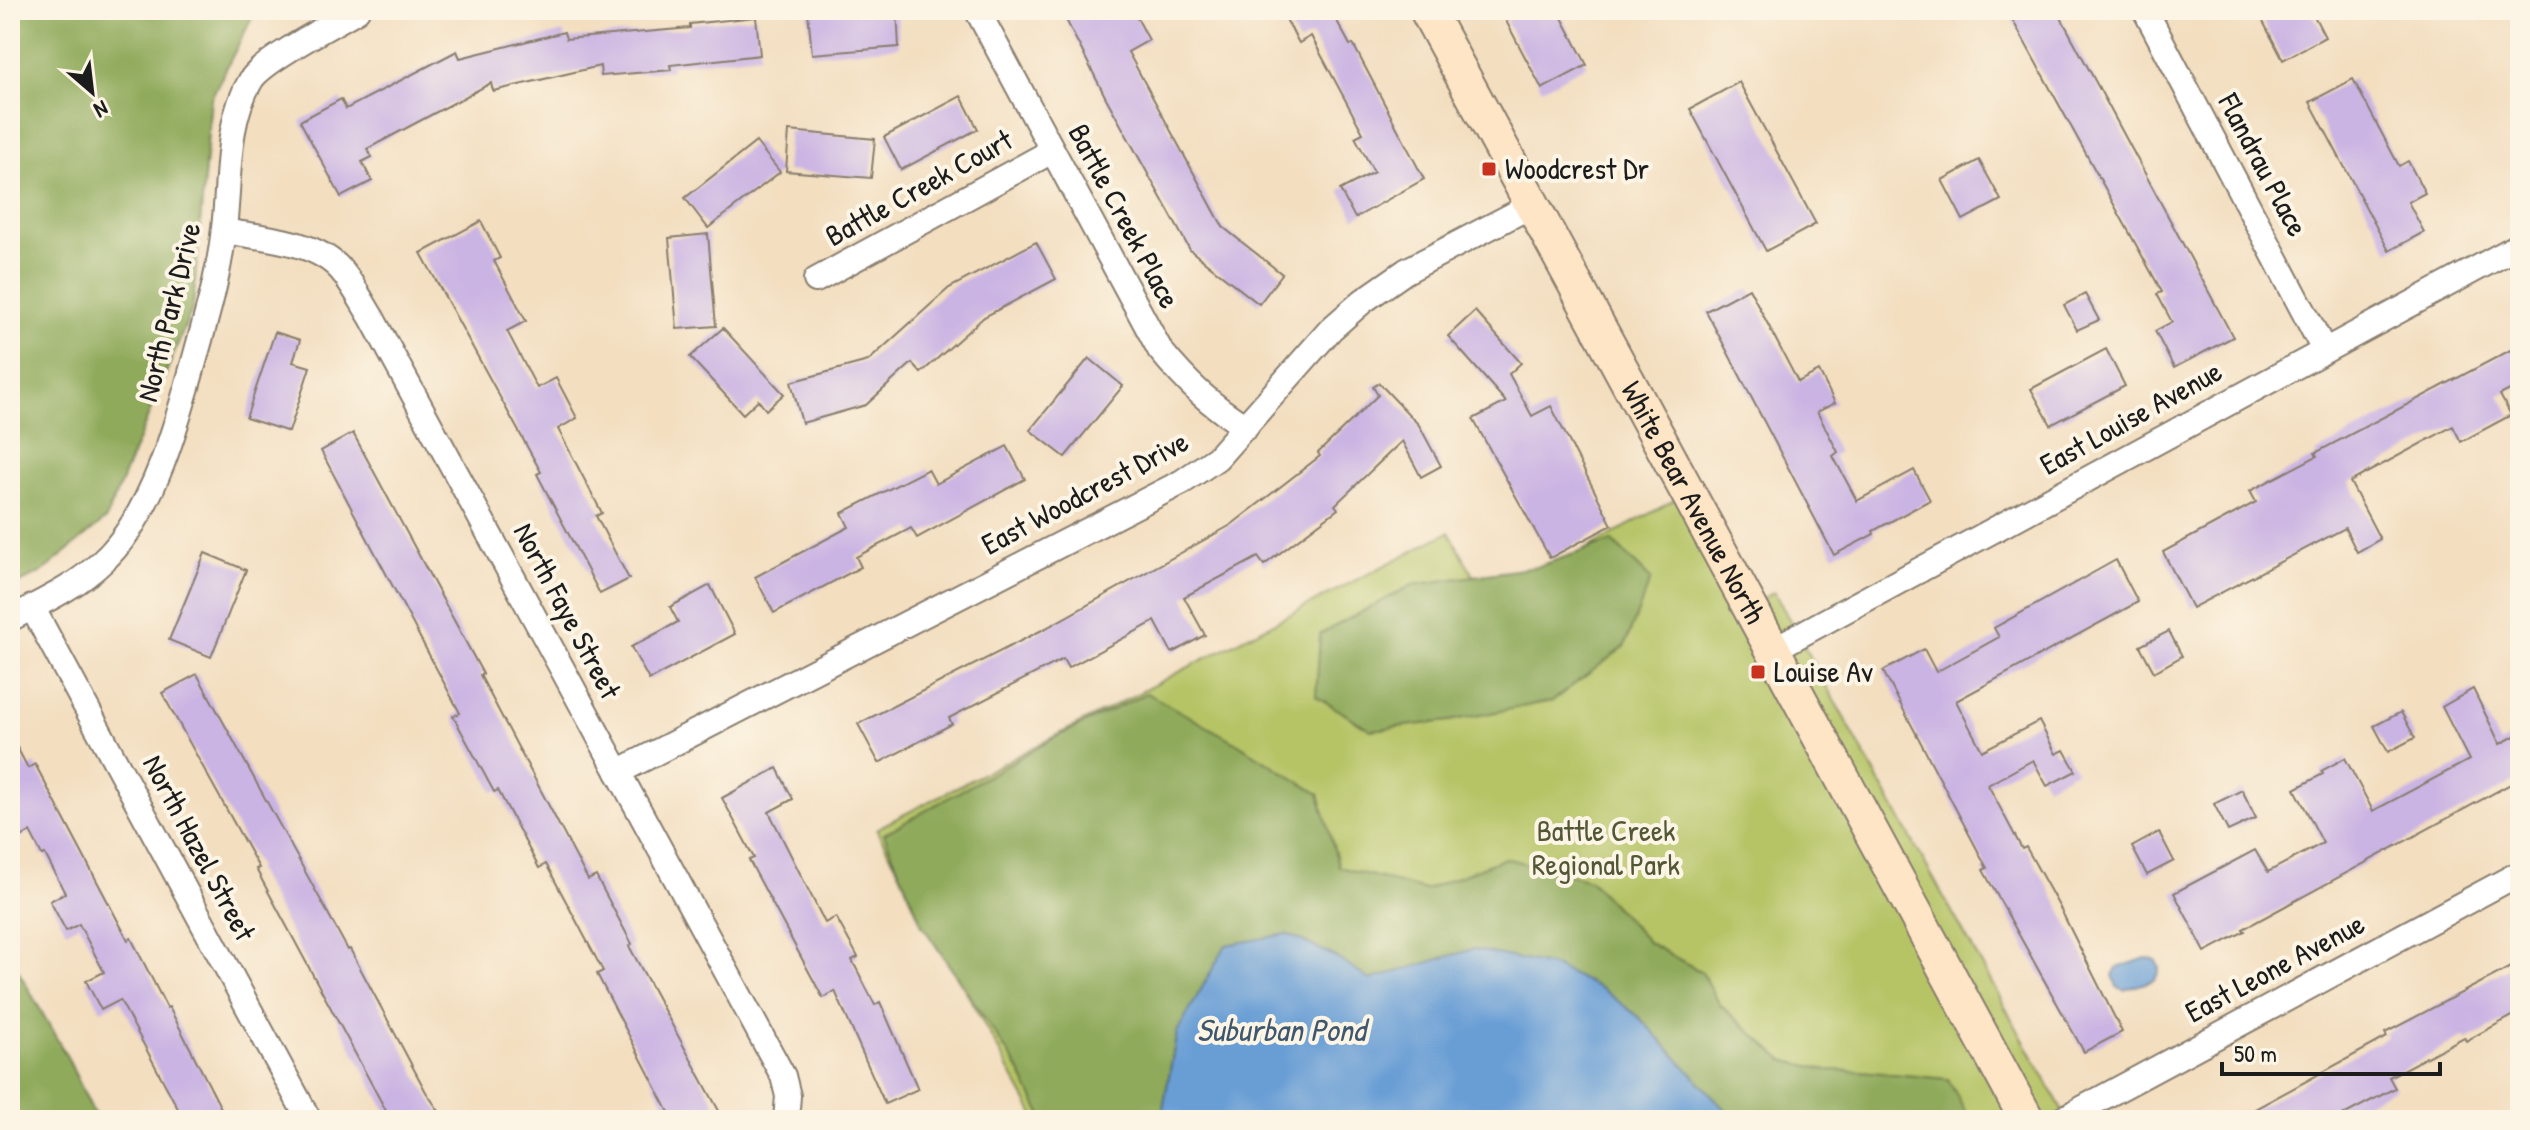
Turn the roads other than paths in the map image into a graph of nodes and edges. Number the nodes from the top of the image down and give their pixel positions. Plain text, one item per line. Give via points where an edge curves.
1 (357, 10) edge
2 (977, 10) edge
3 (1427, 10) edge
4 (2145, 10) edge
5 (1052, 151) junction
6 (1534, 204) junction
7 (224, 231) junction
8 (2520, 245) edge
9 (816, 280) dead end
10 (2324, 350) junction
11 (1246, 427) junction
12 (32, 607) junction
13 (10, 619) edge
14 (1774, 649) junction
15 (618, 772) junction
16 (2520, 873) edge
17 (787, 1108) edge
18 (309, 1120) edge
19 (2027, 1120) edge
20 (2061, 1120) edge

1 - 7 street, North Park Drive via 253,76 241,100 234,135
2 - 5 street, Battle Creek Place
3 - 6 street, White Bear Avenue North
4 - 10 street, Flandrau Place
5 - 9 street, Battle Creek Court
5 - 11 street, Battle Creek Place via 1160,350 1187,383
6 - 11 street, East Woodcrest Drive via 1406,271 1363,301 1331,329
6 - 14 street, White Bear Avenue North
7 - 12 street, North Park Drive via 214,290 185,394 132,528 76,584
7 - 15 street, North Faye Street via 300,246 329,258 342,271
8 - 10 street, East Louise Avenue
10 - 14 street, East Louise Avenue
11 - 15 street, East Woodcrest Drive via 1217,458 1182,482
12 - 13 street, North Park Drive
12 - 18 street, North Hazel Street
14 - 19 street, White Bear Avenue North
15 - 17 street, North Faye Street via 783,1076
16 - 20 street, East Leone Avenue

